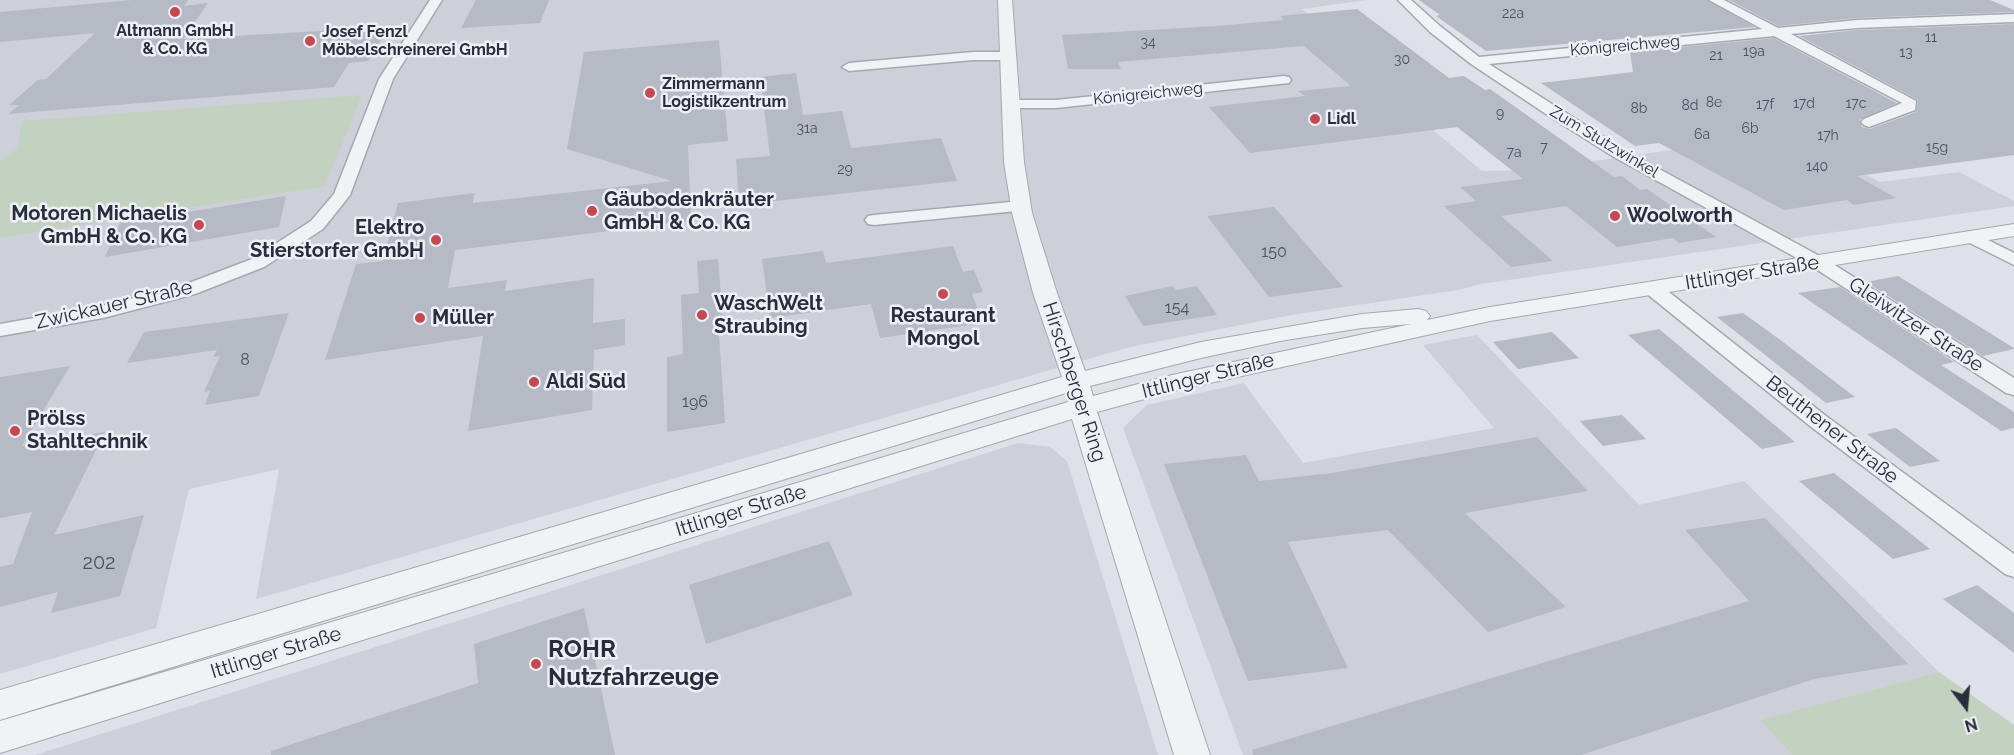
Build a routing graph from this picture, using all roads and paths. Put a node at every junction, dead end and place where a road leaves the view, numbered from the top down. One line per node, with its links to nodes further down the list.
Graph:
1 (436, 0): 20 (street, Zwickauer Straße)
2 (1005, 0): 7 (street, Hirschberger Ring)
3 (1404, 0): 8 (street, Zum Stutzwinkel)
4 (1715, 0): 6 (street)
5 (2014, 18): 6 (street, Königreichweg)
6 (1775, 32): 8 (street, Königreichweg); 12 (street)
7 (1009, 56): 9 (street); 11 (street, Hirschberger Ring)
8 (1476, 61): 18 (street, Zum Stutzwinkel)
9 (849, 67)
10 (1284, 80): 11 (street, Königreichweg)
11 (1011, 104): 13 (street, Hirschberger Ring)
12 (1869, 122)
13 (1021, 206): 14 (street); 22 (street, Hirschberger Ring)
14 (874, 220)
15 (2014, 230): 16 (street, Ittlinger Straße)
16 (1972, 237): 17 (street); 18 (street, Ittlinger Straße)
17 (2014, 260)
18 (1819, 263): 19 (street, Ittlinger Straße); 21 (street, Gleiwitzer Straße)
19 (1653, 288): 22 (street, Ittlinger Straße); 23 (street, Beuthener Straße)
20 (0, 330)
21 (2014, 388)
22 (1080, 395): 24 (street, Ittlinger Straße); 25 (street, Ittlinger Straße); 26 (street, Hirschberger Ring)
23 (2014, 567)
24 (0, 705)
25 (0, 737)
26 (1192, 755)

